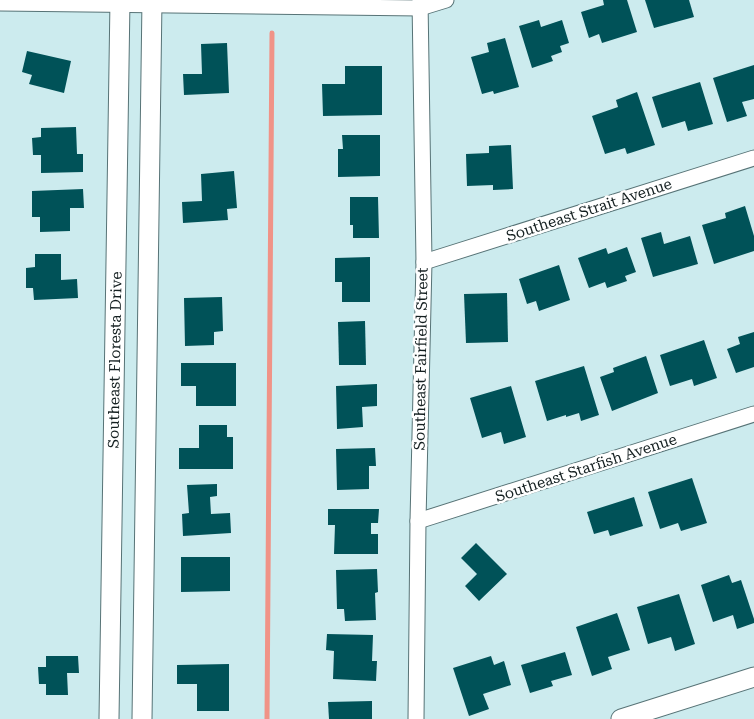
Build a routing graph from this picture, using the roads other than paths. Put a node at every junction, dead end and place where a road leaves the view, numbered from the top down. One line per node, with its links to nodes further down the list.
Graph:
1 (446, 0): 5 (street)
2 (120, 2): 3 (street); 4 (street); 11 (street, Southeast Floresta Drive)
3 (152, 2): 5 (street); 12 (street)
4 (0, 3)
5 (420, 4): 7 (street, Southeast Fairfield Street)
6 (754, 158): 7 (street, Southeast Strait Avenue)
7 (424, 262): 9 (street, Southeast Fairfield Street)
8 (754, 414): 9 (street, Southeast Starfish Avenue)
9 (418, 521): 13 (street, Southeast Fairfield Street)
10 (754, 677): 14 (street)
11 (109, 719)
12 (142, 719)
13 (416, 719)
14 (621, 719)

